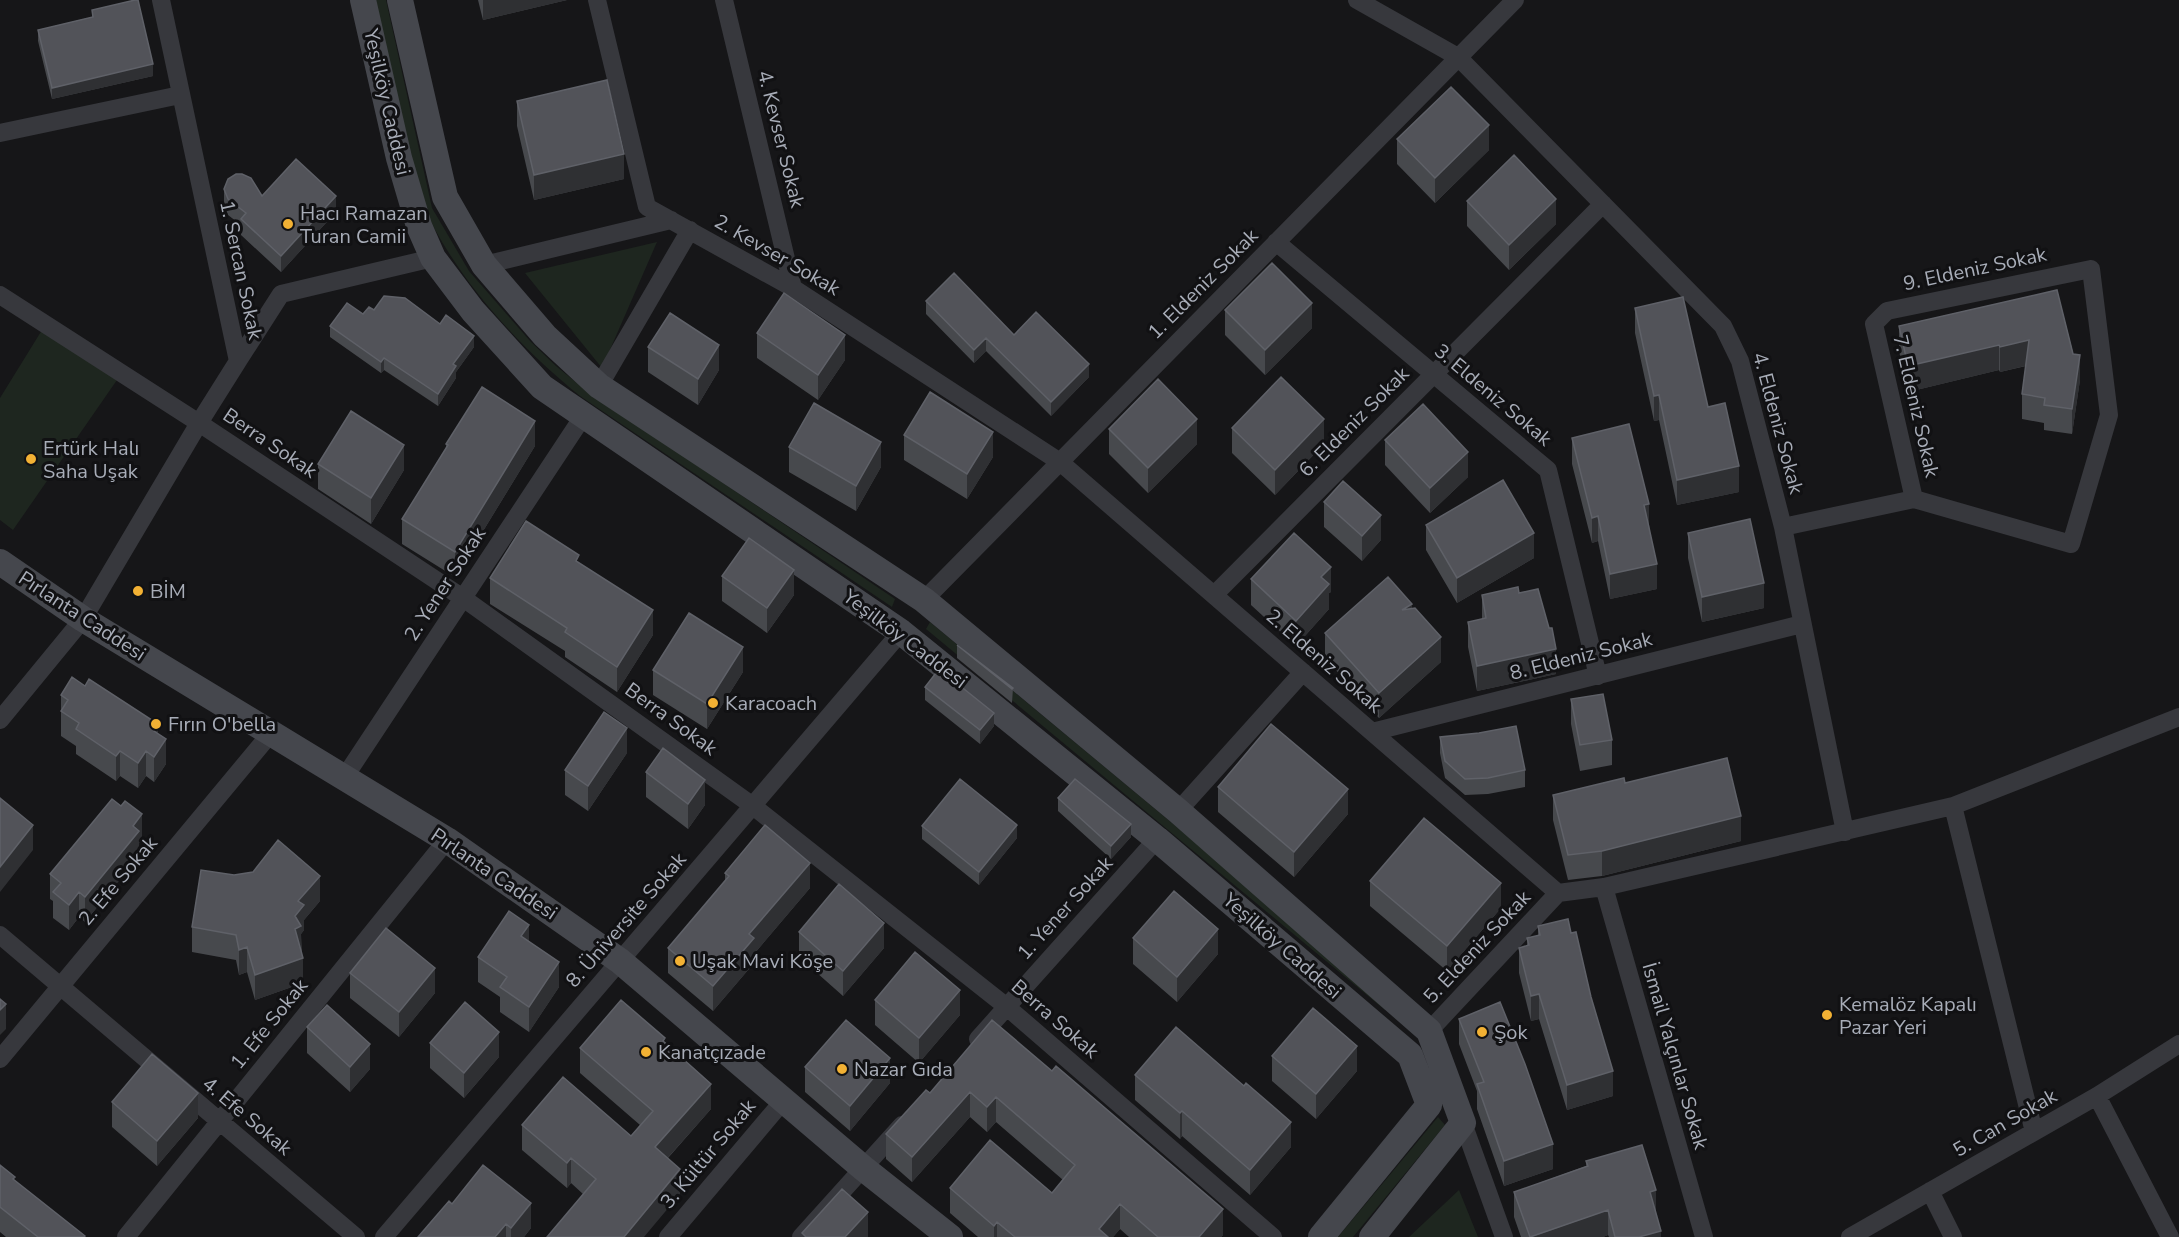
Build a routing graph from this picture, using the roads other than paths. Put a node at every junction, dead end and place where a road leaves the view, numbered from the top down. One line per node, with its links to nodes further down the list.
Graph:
1 (161, 0): 9 (street, 1. Sercan Sokak)
2 (363, 0): 15 (street, Yeşilköy Caddesi)
3 (400, 0): 16 (street, Yeşilköy Caddesi)
4 (597, 0): 12 (street, 2. Kevser Sokak)
5 (724, 0): 17 (street, 4. Kevser Sokak)
6 (1357, 0): 8 (street, 4. Eldeniz Sokak)
7 (1515, 0): 8 (street, 1. Eldeniz Sokak)
8 (1458, 57): 11 (street, 4. Eldeniz Sokak); 14 (street, 1. Eldeniz Sokak)
9 (180, 95): 10 (street); 20 (street, 1. Sercan Sokak)
10 (0, 133)
11 (1603, 204): 21 (street, 6. Eldeniz Sokak); 27 (street, 4. Eldeniz Sokak)
12 (671, 220): 13 (street, 2. Kevser Sokak); 16 (street)
13 (690, 230): 17 (street, 2. Kevser Sokak); 22 (street)
14 (1276, 242): 21 (street, 3. Eldeniz Sokak); 25 (street, 1. Eldeniz Sokak)
15 (433, 258): 20 (street); 23 (street, Yeşilköy Caddesi)
16 (484, 265): 22 (street, Yeşilköy Caddesi)
17 (794, 288): 25 (street, 2. Kevser Sokak)
18 (0, 295): 24 (street, Berra Sokak)
19 (1874, 324): 26 (street, 7. Eldeniz Sokak); 26 (street, 9. Eldeniz Sokak)
20 (238, 362): 24 (street, 1. Sercan Sokak)
21 (1433, 375): 29 (street, 6. Eldeniz Sokak); 36 (street, 3. Eldeniz Sokak)
22 (599, 386): 31 (street, Yeşilköy Caddesi)
23 (584, 415): 30 (street, 2. Yener Sokak); 34 (street, Yeşilköy Caddesi)
24 (199, 423): 30 (street, Berra Sokak); 32 (street, 1. Sercan Sokak)
25 (1060, 462): 29 (street, 2. Eldeniz Sokak); 31 (street, 1. Eldeniz Sokak)
26 (1914, 499): 27 (street)
27 (1783, 527): 33 (street, 4. Eldeniz Sokak)
28 (0, 562): 32 (street, Pırlanta Caddesi)
29 (1214, 595): 35 (street, 2. Eldeniz Sokak)
30 (463, 598): 41 (street, 2. Yener Sokak); 42 (street, Berra Sokak)
31 (924, 600): 34 (street); 44 (street, Yeşilköy Caddesi)
32 (83, 619): 38 (street, 1. Sercan Sokak); 40 (street, Pırlanta Caddesi)
33 (1802, 624): 36 (street, 8. Eldeniz Sokak); 45 (street, 4. Eldeniz Sokak)
34 (901, 632): 42 (street, 8. Üniversite Sokak); 46 (street, Yeşilköy Caddesi)
35 (1303, 672): 39 (street, 2. Eldeniz Sokak); 44 (street)
36 (1598, 676): 39 (street, 8. Eldeniz Sokak)
37 (2179, 717): 43 (street)
38 (0, 720)
39 (1372, 732): 49 (street, 2. Eldeniz Sokak)
40 (271, 733): 41 (street, Pırlanta Caddesi); 52 (street, 2. Efe Sokak)
41 (344, 778): 47 (street, Pırlanta Caddesi)
42 (753, 806): 51 (street, 8. Üniversite Sokak); 53 (street, Berra Sokak)
43 (1953, 806): 45 (street); 65 (street)
44 (1178, 811): 54 (street, Yeşilköy Caddesi)
45 (1845, 832): 48 (street)
46 (1157, 839): 53 (street, 1. Yener Sokak); 57 (street, Yeşilköy Caddesi)
47 (447, 840): 51 (street, Pırlanta Caddesi); 63 (street, 1. Efe Sokak)
48 (1604, 887): 49 (street); 78 (street, İsmail Yalçınlar Sokak)
49 (1558, 893): 54 (street, 5. Eldeniz Sokak)
50 (0, 935): 52 (street, 4. Efe Sokak)
51 (620, 961): 60 (street, Pırlanta Caddesi); 70 (street, 8. Üniversite Sokak)
52 (60, 986): 58 (street, 2. Efe Sokak); 63 (street, 4. Efe Sokak)
53 (1007, 1007): 56 (street, 1. Yener Sokak); 74 (street, Berra Sokak)
54 (1429, 1031): 57 (street); 64 (street, Yeşilköy Caddesi)
55 (2179, 1044): 59 (street, 5. Can Sokak)
56 (969, 1049)
57 (1410, 1055): 61 (street, Yeşilköy Caddesi)
58 (0, 1059)
59 (2097, 1096): 65 (street, 5. Can Sokak); 81 (street)
60 (783, 1101): 66 (street, Pırlanta Caddesi); 71 (street, 3. Kültür Sokak)
61 (1429, 1106): 64 (street); 75 (street)
62 (916, 1108): 66 (street)
63 (219, 1121): 68 (street, 1. Efe Sokak); 69 (street, 4. Efe Sokak)
64 (1463, 1123): 76 (street); 77 (street)
65 (2034, 1132): 67 (street, 5. Can Sokak)
66 (863, 1168): 72 (street); 73 (street, Pırlanta Caddesi)
67 (1930, 1191): 79 (street, 5. Can Sokak); 80 (street)
68 (126, 1237)
69 (356, 1237)
70 (384, 1237)
71 (668, 1237)
72 (801, 1237)
73 (950, 1237)
74 (1273, 1237)
75 (1321, 1237)
76 (1372, 1237)
77 (1504, 1237)
78 (1704, 1237)
79 (1850, 1237)
80 (1953, 1237)
81 (2170, 1237)

